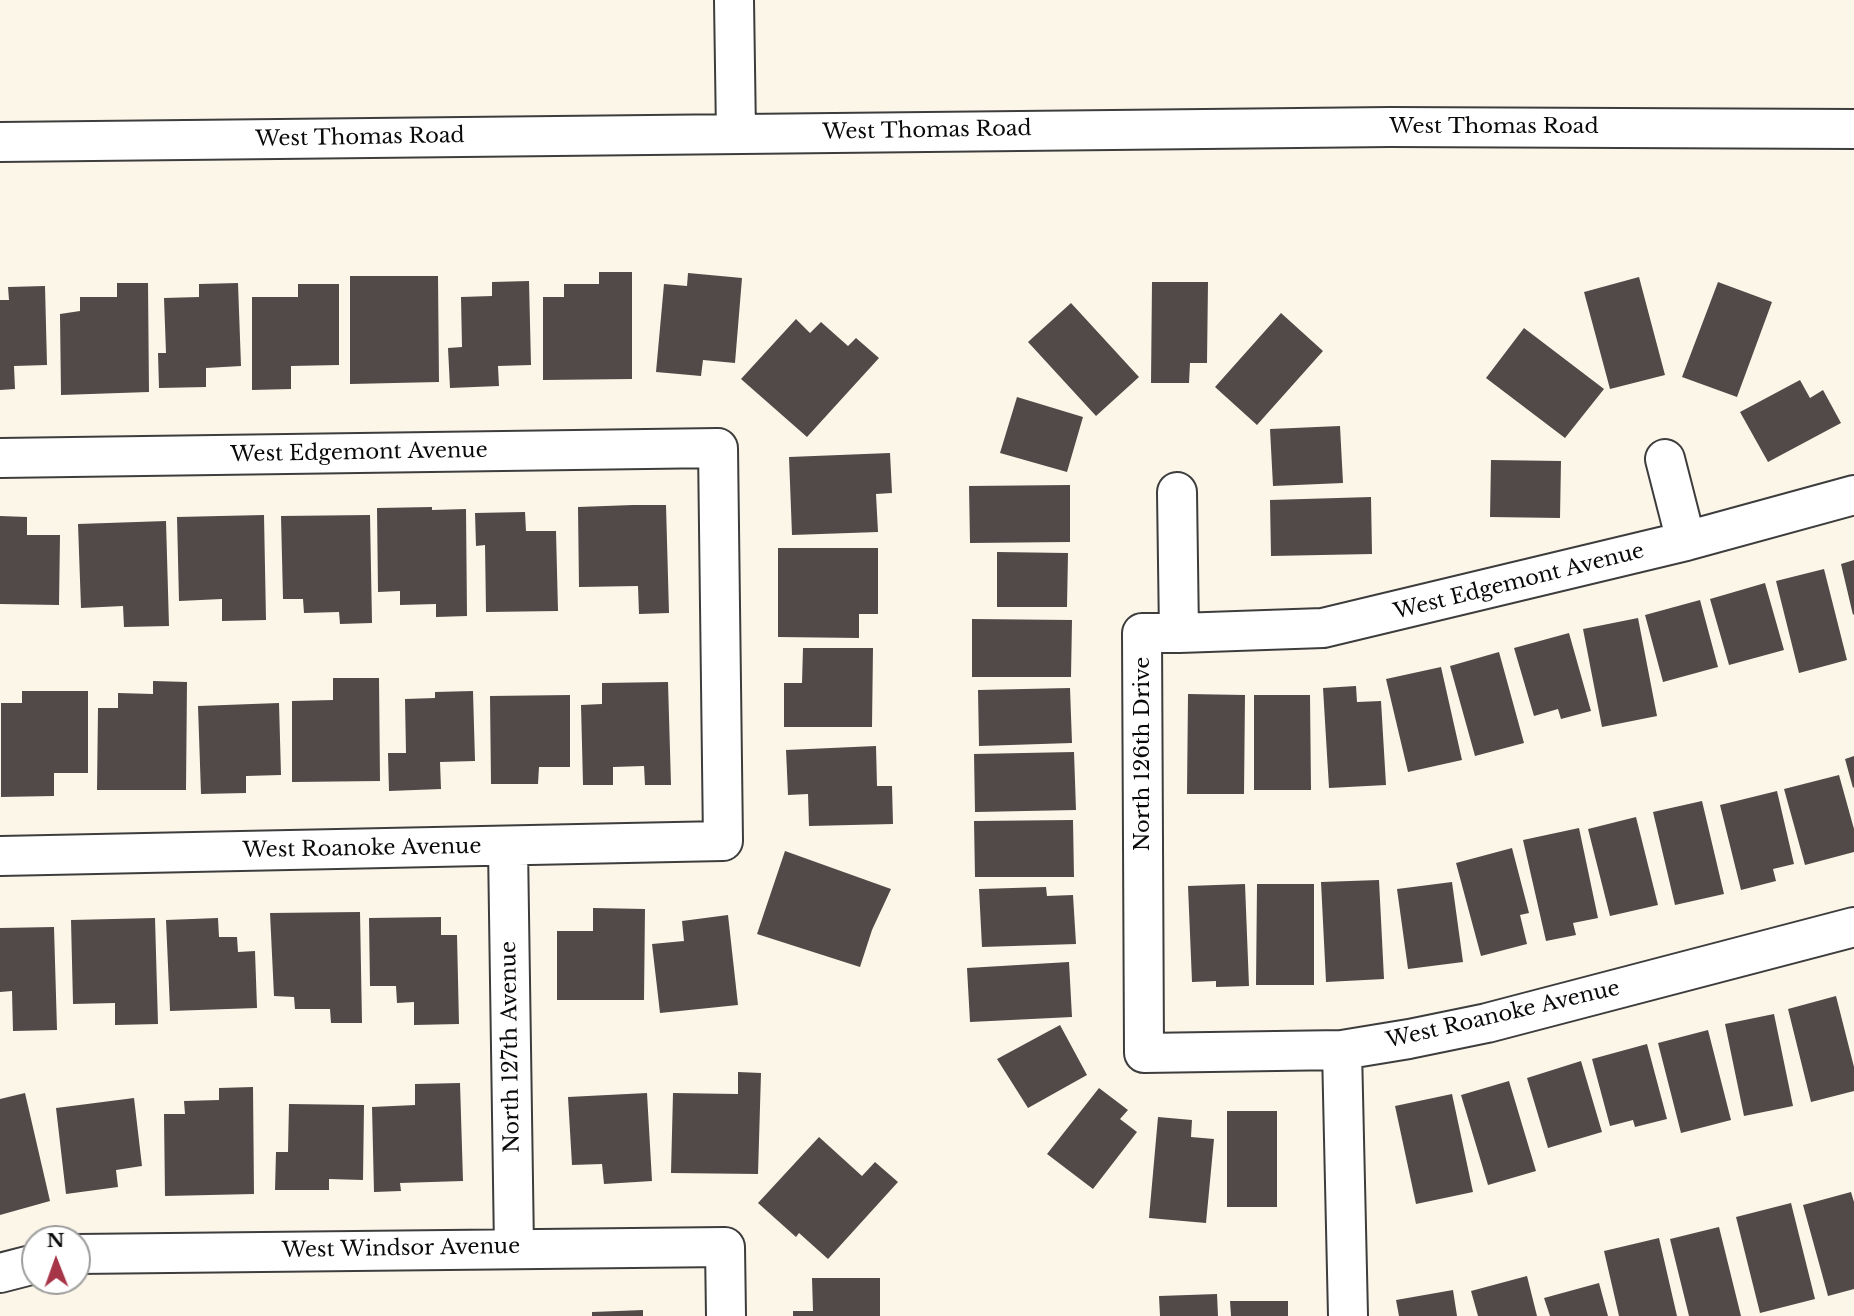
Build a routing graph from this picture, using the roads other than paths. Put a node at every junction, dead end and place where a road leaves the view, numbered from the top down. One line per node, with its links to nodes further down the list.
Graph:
1 (734, 0): 3 (street)
2 (1854, 129): 3 (street, West Thomas Road)
3 (736, 133): 4 (street, West Thomas Road)
4 (0, 142)
5 (0, 458): 11 (street, West Edgemont Avenue)
6 (1665, 459): 9 (street)
7 (1177, 492): 10 (street)
8 (1854, 495): 9 (street, West Edgemont Avenue)
9 (1686, 541): 10 (street, West Edgemont Avenue)
10 (1179, 633): 16 (street, North 126th Drive)
11 (723, 841): 12 (street, West Roanoke Avenue)
12 (508, 847): 13 (street, West Roanoke Avenue); 17 (street, North 127th Avenue)
13 (0, 856)
14 (1854, 927): 15 (street, West Roanoke Avenue)
15 (1342, 1050): 16 (street, West Roanoke Avenue); 22 (street)
16 (1144, 1053)
17 (514, 1248): 18 (street, West Windsor Avenue); 21 (street, West Windsor Avenue)
18 (91, 1254)
19 (21, 1268): 20 (street)
20 (0, 1273)
21 (726, 1316)
22 (1348, 1316)

